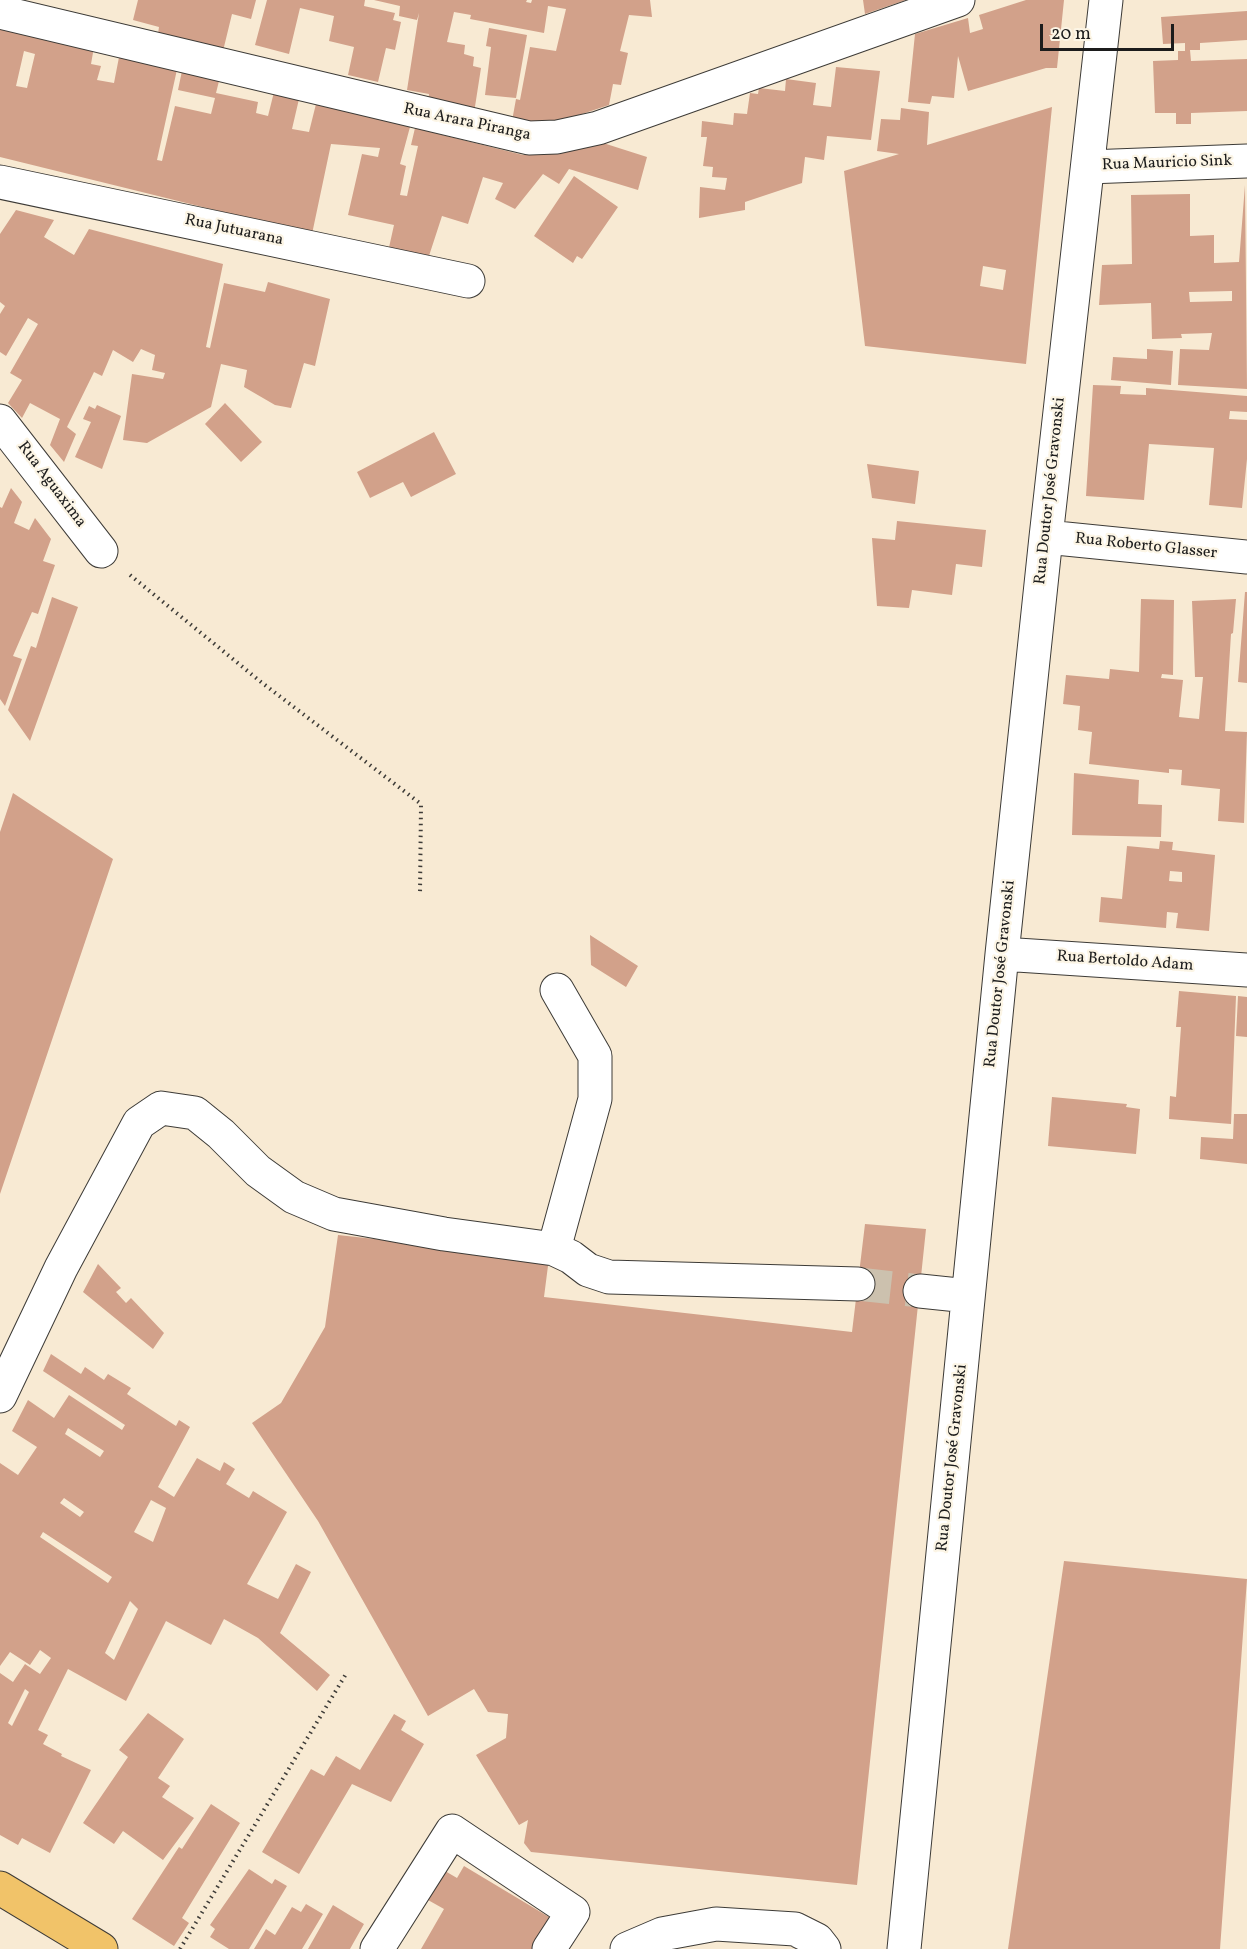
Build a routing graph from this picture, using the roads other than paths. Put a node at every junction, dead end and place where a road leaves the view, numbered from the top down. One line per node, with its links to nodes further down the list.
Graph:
1 (958, 0): 3 (street, Rua Arara Piranga)
2 (1106, 0): 5 (street, Rua Doutor José Gravonski)
3 (0, 12)
4 (1247, 161): 5 (street, Rua Mauricio Sink)
5 (1088, 167): 9 (street, Rua Doutor José Gravonski)
6 (0, 182): 7 (street, Rua Jutuarana)
7 (468, 281)
8 (0, 421): 10 (street, Rua Aguaxima)
9 (1046, 537): 11 (street, Rua Roberto Glasser); 12 (street, Rua Doutor José Gravonski)
10 (101, 551)
11 (1247, 557)
12 (1002, 954): 13 (street, Rua Bertoldo Adam); 18 (street, Rua Doutor José Gravonski)
13 (1247, 970)
14 (557, 990): 15 (street)
15 (554, 1249): 16 (street); 19 (street)
16 (858, 1284)
17 (920, 1291): 18 (street)
18 (968, 1296): 26 (street, Rua Doutor José Gravonski)
19 (0, 1396)
20 (0, 1888): 21 (main road)
21 (101, 1949)
22 (377, 1949): 23 (street)
23 (549, 1949)
24 (627, 1949): 25 (street)
25 (824, 1949)
26 (904, 1949)

